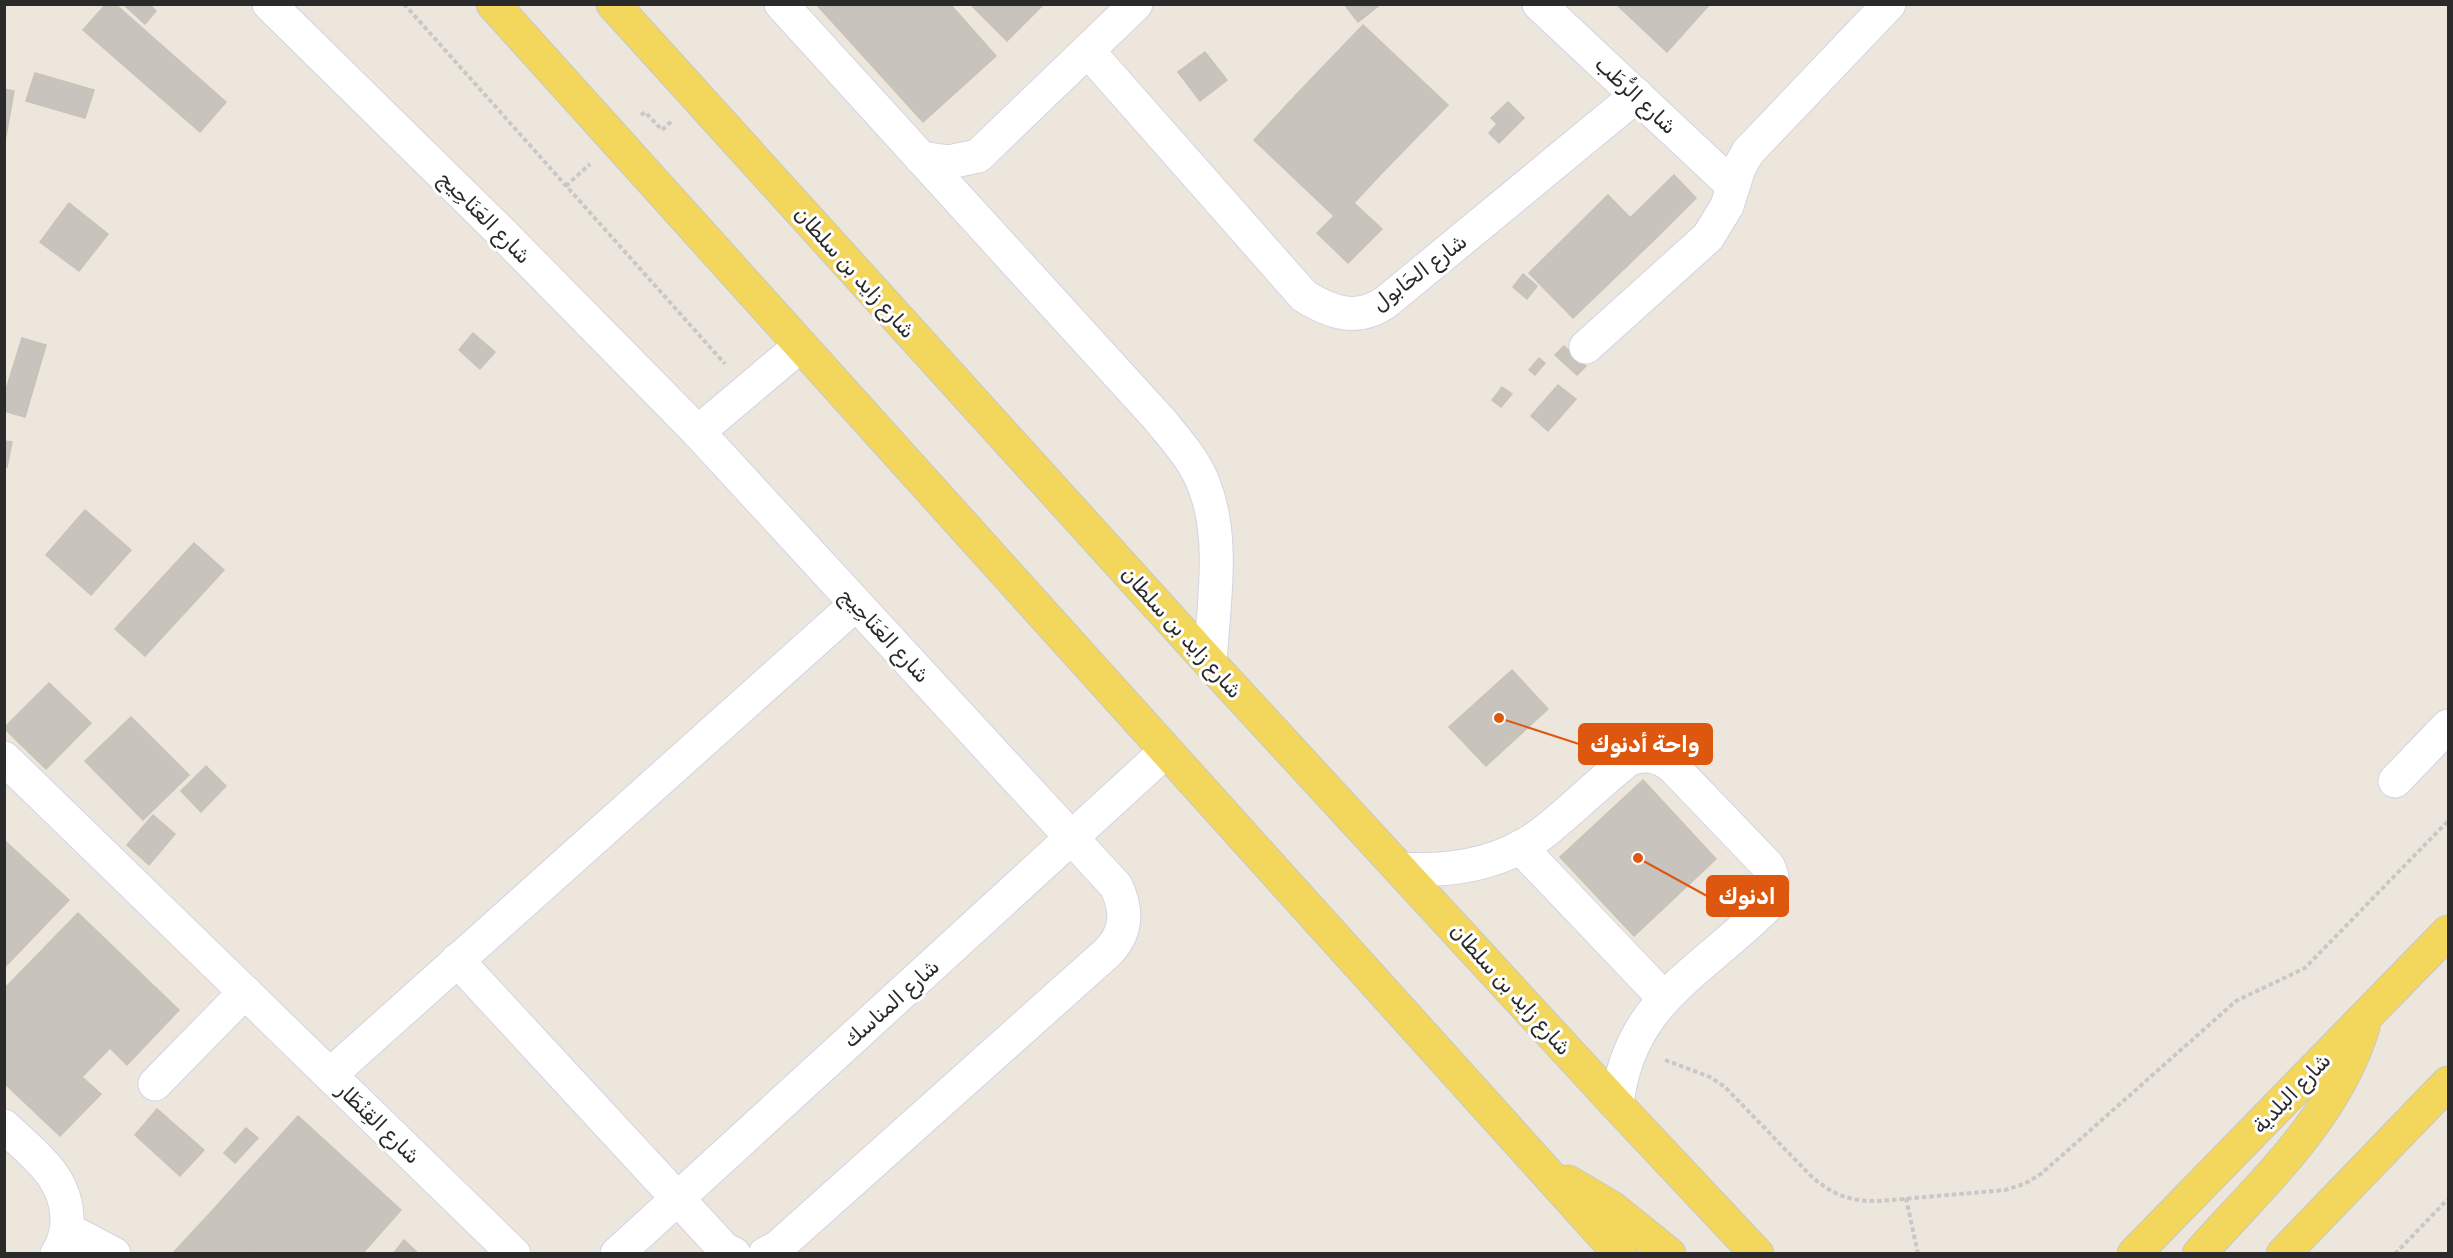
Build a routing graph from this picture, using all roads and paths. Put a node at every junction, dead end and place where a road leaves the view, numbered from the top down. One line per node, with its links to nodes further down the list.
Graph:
1 (269, 4): 18 (street, شارع العَنَاجِيج)
2 (404, 4): 17 (path)
3 (493, 4): 15 (main road)
4 (613, 4): 20 (main road, شارع زايد بن سلطان)
5 (781, 4): 12 (street)
6 (1136, 4): 9 (street)
7 (1539, 4): 10 (street, شارع الرُّطَب)
8 (1889, 4): 13 (street)
9 (1088, 51): 10 (street, شارع الحَابول); 11 (street)
10 (1637, 95): 13 (street, شارع الرُّطَب)
11 (978, 156): 12 (street); 14 (street)
12 (921, 158): 14 (street)
13 (1733, 186): 16 (street)
14 (972, 214): 20 (street)
15 (800, 346): 17 (street); 22 (main road)
16 (1587, 347)
17 (748, 390): 18 (street)
18 (698, 432): 19 (street, شارع العَنَاجِيج)
19 (856, 604): 26 (street, شارع العَنَاجِيج); 30 (street)
20 (1210, 663): 28 (main road, شارع زايد بن سلطان)
21 (2448, 726): 24 (street)
22 (1166, 751): 26 (street, شارع المناسك); 40 (main road)
23 (4, 758): 31 (street, شارع القِنْطَار)
24 (2395, 781)
25 (2448, 821): 42 (path)
26 (1072, 837): 41 (street, شارع المناسك); 49 (street, شارع العَنَاجِيج)
27 (1520, 847): 28 (street); 32 (street); 32 (street)
28 (1401, 869): 38 (main road, شارع زايد بن سلطان)
29 (2448, 932): 33 (main road, شارع البلدية)
30 (457, 960): 35 (street); 41 (street)
31 (245, 992): 35 (street, شارع القِنْطَار); 37 (street)
32 (1665, 998): 34 (street)
33 (2366, 1016): 54 (main road, شارع البلدية); 55 (main road)
34 (1630, 1047): 38 (street); 42 (path)
35 (330, 1075): 46 (street, شارع القِنْطَار)
36 (2448, 1083): 56 (main road)
37 (155, 1084)
38 (1617, 1105): 52 (main road, شارع زايد بن سلطان)
39 (4, 1126): 44 (street)
40 (1543, 1169): 50 (main road); 51 (main road)
41 (677, 1198): 47 (street, شارع المناسك); 48 (street)
42 (1906, 1198): 53 (path)
43 (2448, 1199): 57 (path)
44 (62, 1241): 45 (street)
45 (114, 1254)
46 (514, 1254)
47 (617, 1254)
48 (734, 1254)
49 (765, 1254)
50 (1620, 1254)
51 (1669, 1254)
52 (1757, 1254)
53 (1917, 1254)
54 (2134, 1254)
55 (2199, 1254)
56 (2283, 1254)
57 (2395, 1254)

